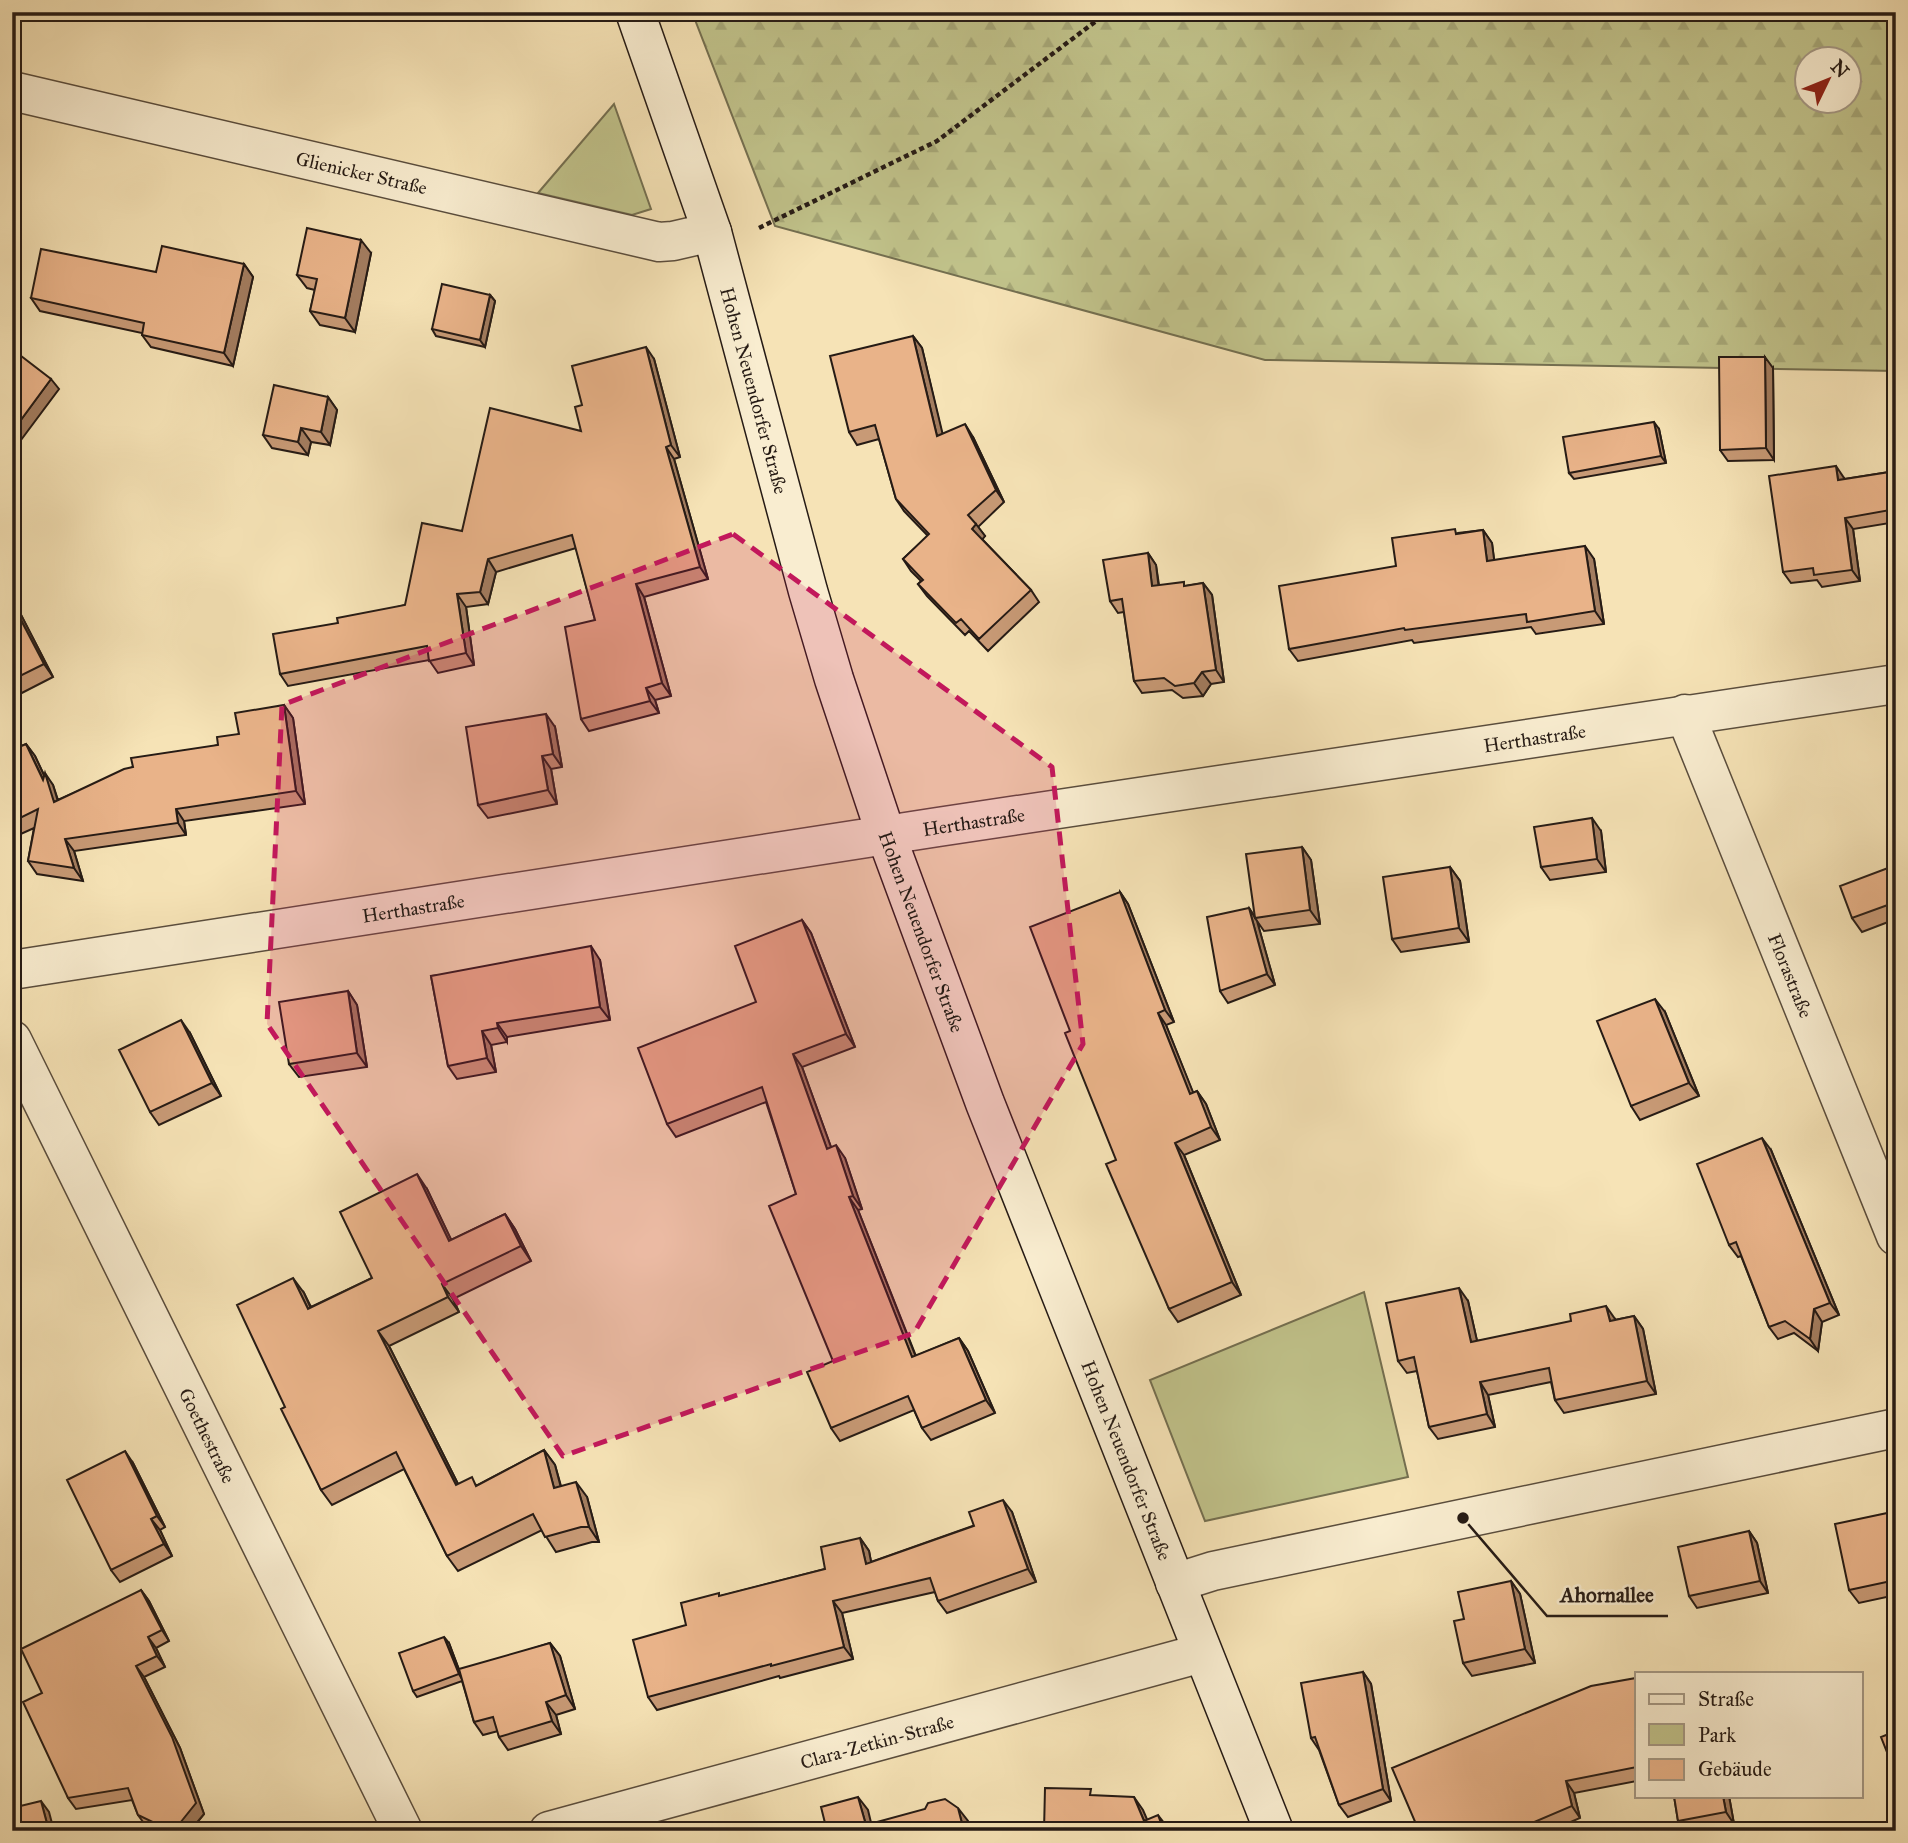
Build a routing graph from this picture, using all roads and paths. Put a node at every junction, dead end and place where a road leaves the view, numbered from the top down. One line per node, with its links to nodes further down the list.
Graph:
1 (635, 12): 5 (street, Hohen Neuendorfer Straße)
2 (1108, 12): 4 (path)
3 (12, 91): 5 (street, Glienicker Straße)
4 (758, 228)
5 (712, 232): 8 (street, Hohen Neuendorfer Straße)
6 (1896, 684): 7 (street, Herthastraße)
7 (1685, 714): 8 (street, Herthastraße); 11 (street, Florastraße)
8 (886, 835): 9 (street, Herthastraße); 13 (street, Hohen Neuendorfer Straße)
9 (12, 970)
10 (12, 1040): 15 (street, Goethestraße)
11 (1896, 1236)
12 (1896, 1428): 13 (street)
13 (1175, 1583): 14 (street, Hohen Neuendorfer Straße)
14 (1202, 1653): 16 (street, Clara-Zetkin-Straße); 17 (street, Hohen Neuendorfer Straße)
15 (402, 1831)
16 (549, 1831)
17 (1273, 1831)

